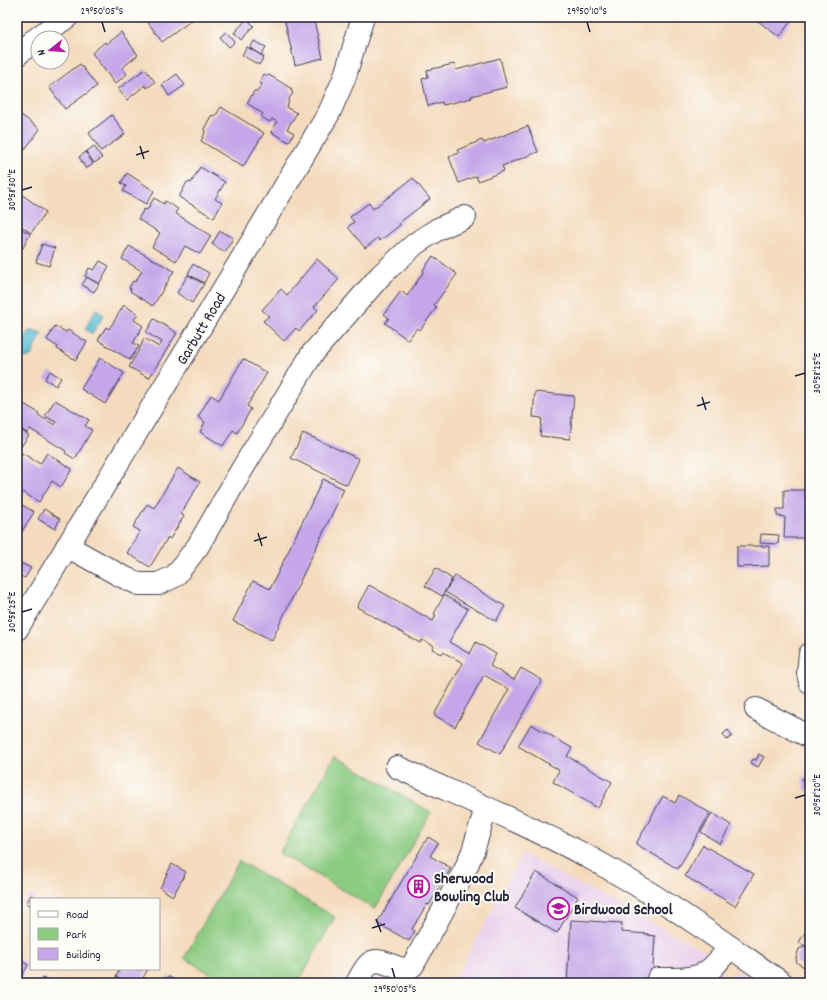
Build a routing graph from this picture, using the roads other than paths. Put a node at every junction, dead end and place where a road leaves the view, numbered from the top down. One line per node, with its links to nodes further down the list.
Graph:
1 (67, 17): 3 (street)
2 (363, 17): 5 (street, Garbutt Road)
3 (17, 54)
4 (465, 217): 5 (street)
5 (68, 546): 6 (street, Garbutt Road)
6 (17, 629)
7 (810, 654): 8 (street)
8 (810, 682)
9 (756, 710): 10 (street)
10 (810, 737)
11 (397, 767): 12 (street)
12 (486, 808): 13 (street); 15 (street)
13 (730, 947): 14 (street); 16 (street)
14 (658, 979)
15 (357, 983)
16 (782, 983)

